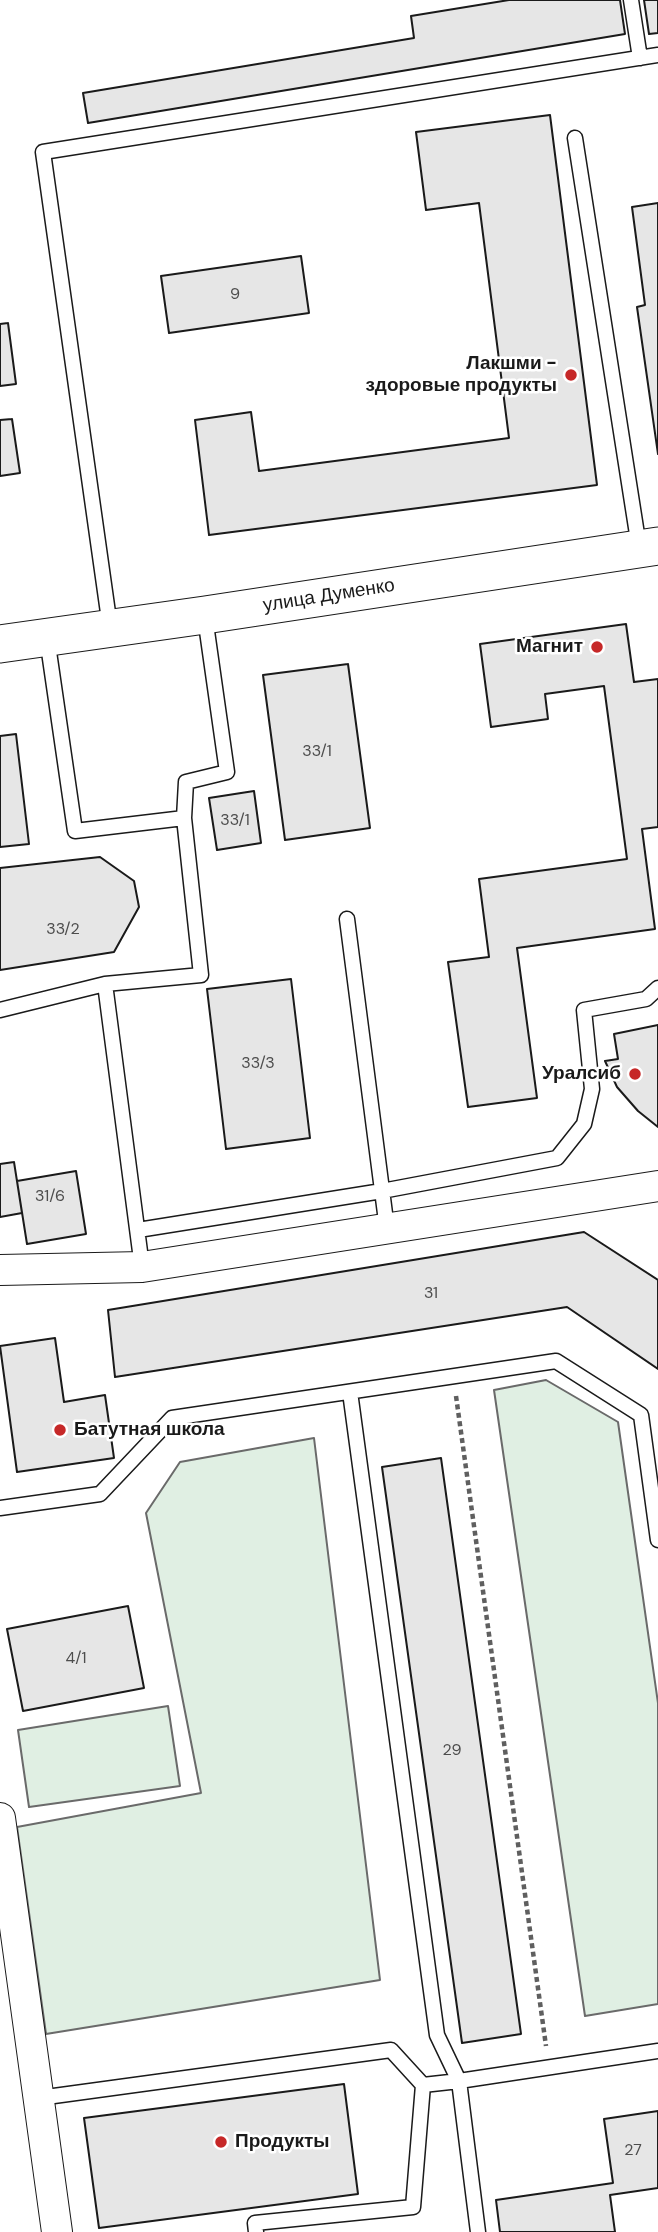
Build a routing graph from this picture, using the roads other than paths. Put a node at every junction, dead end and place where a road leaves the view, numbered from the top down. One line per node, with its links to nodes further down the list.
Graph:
1 (631, 0): 3 (lane)
2 (658, 55): 3 (lane)
3 (640, 58): 7 (lane)
4 (575, 138): 5 (lane)
5 (649, 547): 6 (street, улица Думенко)
6 (205, 615): 7 (street, улица Думенко); 10 (lane)
7 (110, 628): 8 (street, улица Думенко)
8 (47, 638): 9 (street, улица Думенко); 10 (lane)
9 (0, 644)
10 (184, 818): 12 (lane)
11 (347, 919): 16 (lane)
12 (105, 984): 14 (lane); 18 (lane)
13 (658, 988): 16 (lane)
14 (0, 1010)
15 (658, 1186): 17 (street)
16 (382, 1191): 17 (lane); 18 (lane)
17 (387, 1228): 19 (street)
18 (138, 1230): 19 (lane)
19 (142, 1267): 20 (street)
20 (0, 1269)
21 (350, 1392): 22 (lane); 23 (lane); 27 (lane)
22 (0, 1508)
23 (658, 1540)
24 (0, 1818): 25 (street)
25 (9, 1948): 29 (street)
26 (658, 2051): 27 (lane)
27 (460, 2081): 28 (lane); 32 (lane)
28 (423, 2085): 29 (lane); 31 (lane)
29 (39, 2098): 30 (street)
30 (57, 2232)
31 (256, 2232)
32 (478, 2232)

